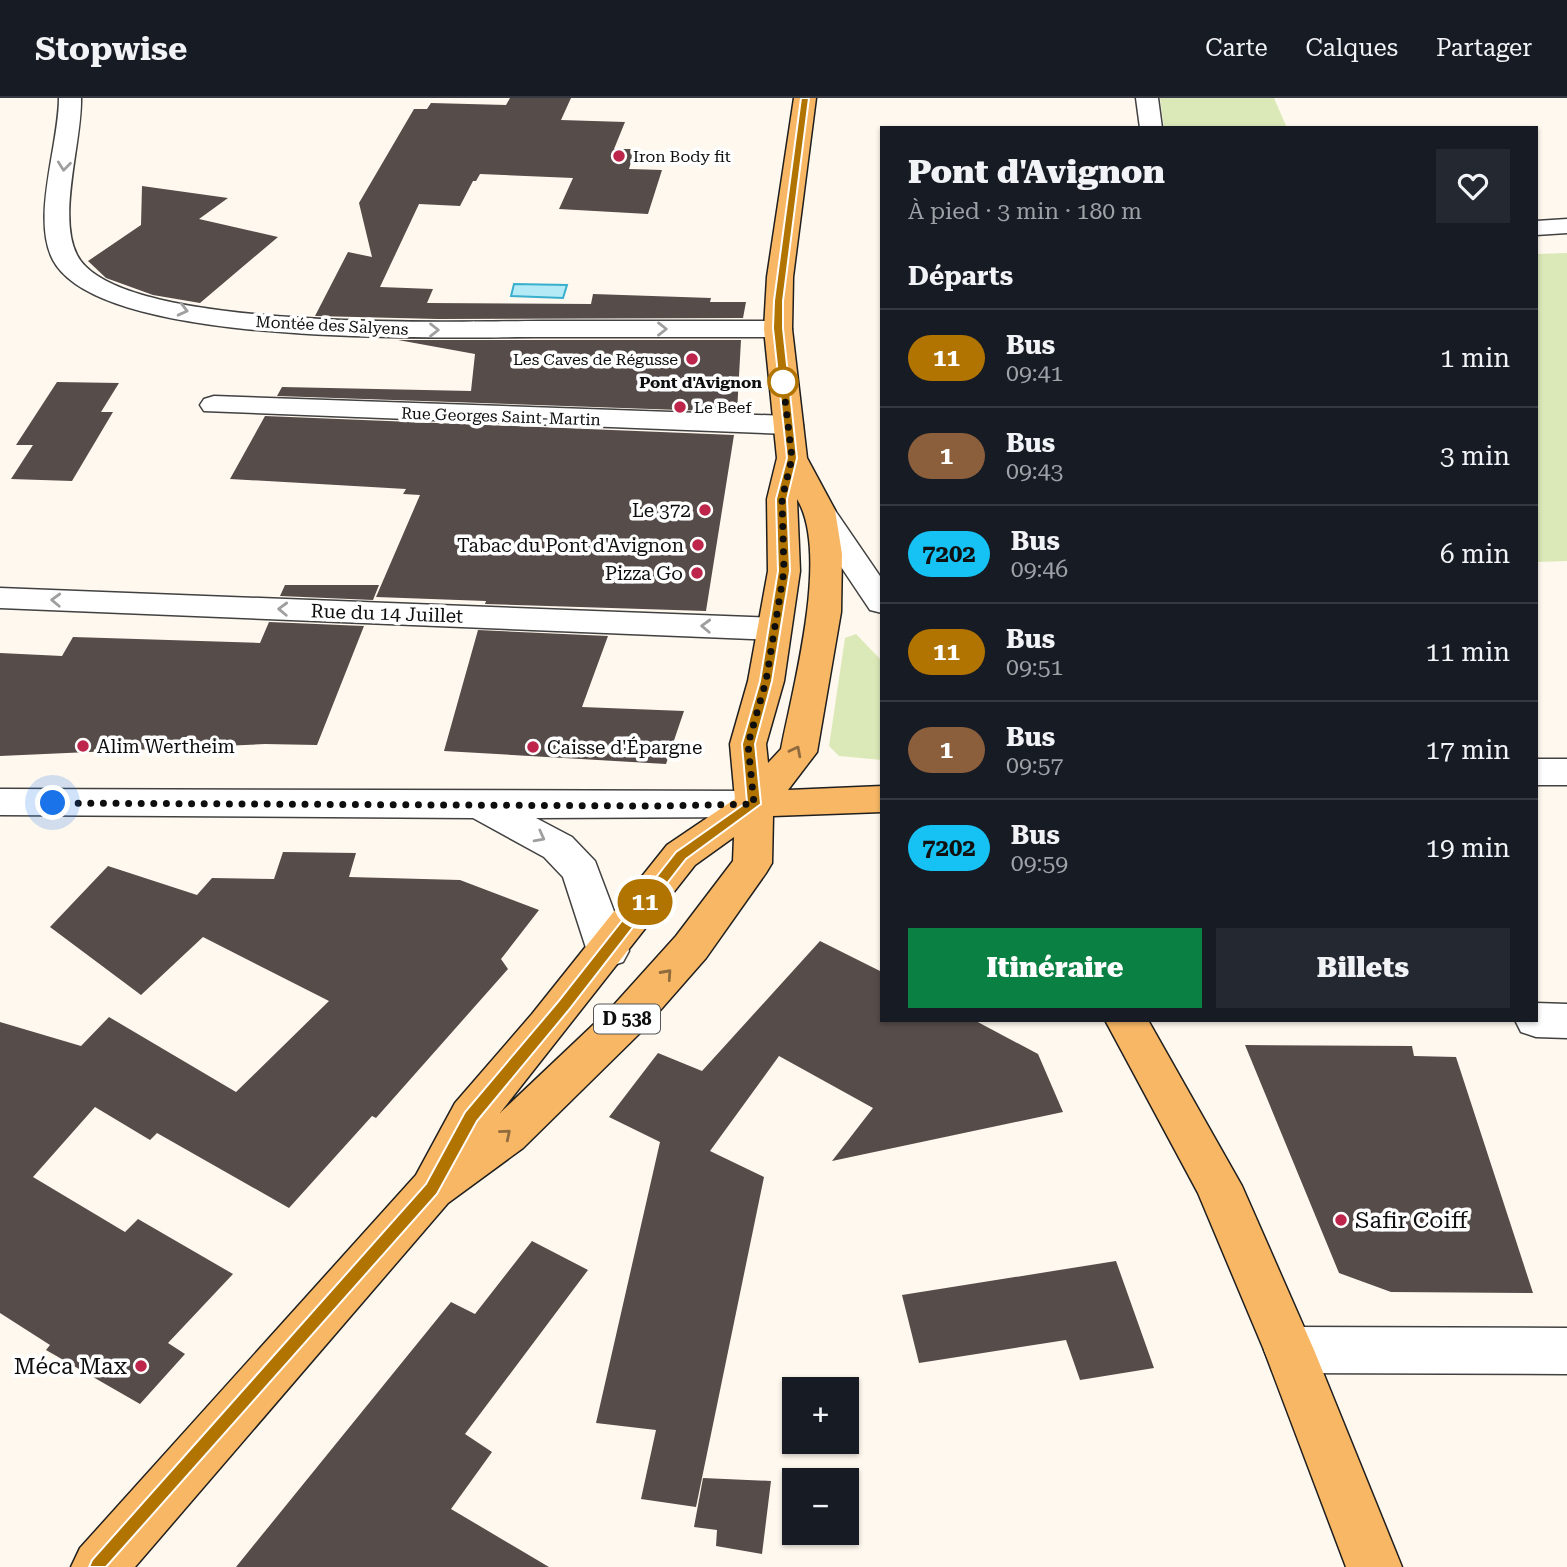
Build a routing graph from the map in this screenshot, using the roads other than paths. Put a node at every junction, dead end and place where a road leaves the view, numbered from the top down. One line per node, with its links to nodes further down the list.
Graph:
1 (70, 98): 7 (street, Montée des Salyens, one-way to 7)
2 (805, 98): 7 (main road)
3 (1147, 98): 4 (street)
4 (1151, 126)
5 (1567, 226): 6 (street)
6 (1538, 228)
7 (778, 328): 9 (main road)
8 (214, 405): 9 (street, Rue Georges Saint-Martin)
9 (788, 425): 10 (main road)
10 (792, 458): 11 (main road); 14 (main road)
11 (819, 510): 12 (street); 19 (main road, one-way to 11)
12 (877, 588)
13 (0, 598): 14 (street, Rue du 14 Juillet, one-way to 13)
14 (774, 629): 19 (main road)
15 (1538, 772): 16 (street)
16 (1567, 772)
17 (880, 799): 19 (main road)
18 (0, 802): 20 (street)
19 (754, 804): 20 (street); 21 (main road, D 538); 25 (main road, D 538, one-way to 19)
20 (480, 805): 21 (street, one-way to 21)
21 (608, 951): 25 (main road, D 538)
22 (1538, 1020): 23 (street)
23 (1567, 1021)
24 (1127, 1022): 26 (main road)
25 (432, 1189): 28 (main road, D 538)
26 (1289, 1350): 27 (street); 29 (main road)
27 (1567, 1351)
28 (99, 1567)
29 (1374, 1567)

